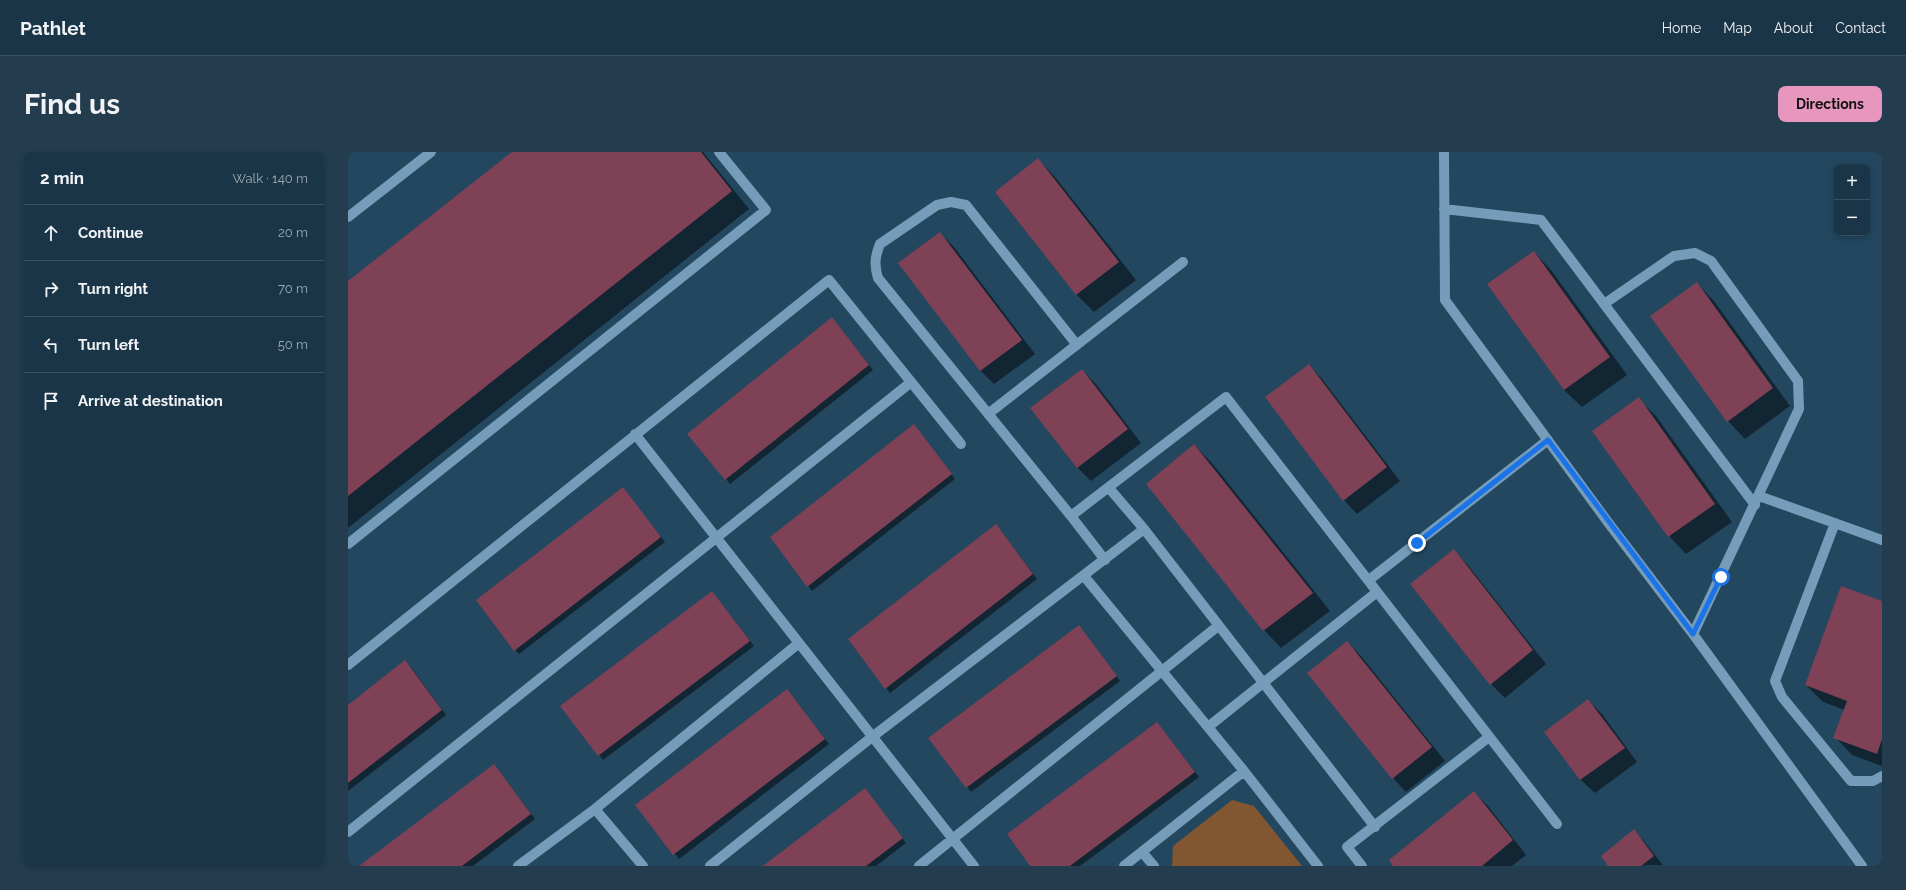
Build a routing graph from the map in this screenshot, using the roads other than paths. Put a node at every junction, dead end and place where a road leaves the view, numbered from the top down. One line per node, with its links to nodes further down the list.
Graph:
1 (431, 152): 5 (lane)
2 (719, 152): 21 (lane)
3 (1444, 152): 4 (lane)
4 (1444, 209): 7 (lane); 12 (lane)
5 (348, 217)
6 (1183, 262): 8 (lane)
7 (1604, 304): 15 (lane); 15 (lane)
8 (1077, 345): 10 (lane); 10 (lane)
9 (910, 383): 11 (lane); 13 (lane); 19 (lane)
10 (988, 414): 16 (lane)
11 (635, 434): 19 (lane); 29 (lane)
12 (1548, 440): 24 (lane); 27 (lane)
13 (961, 444)
14 (1109, 488): 16 (lane); 18 (lane); 24 (lane)
15 (1757, 501): 17 (lane); 27 (lane)
16 (1071, 516): 22 (lane)
17 (1835, 524): 20 (lane); 36 (lane)
18 (1144, 529): 22 (lane); 26 (lane)
19 (717, 538): 28 (lane); 40 (lane)
20 (1882, 540)
21 (348, 544)
22 (1105, 560): 23 (lane)
23 (1084, 576): 30 (lane); 33 (lane)
24 (1369, 580): 25 (lane)
25 (1377, 592): 31 (lane); 34 (lane)
26 (1218, 626): 30 (lane); 31 (lane)
27 (1693, 634): 52 (lane)
28 (799, 643): 33 (lane); 37 (lane)
29 (348, 665)
30 (1162, 671): 32 (lane); 41 (lane)
31 (1263, 684): 32 (lane); 39 (lane)
32 (1208, 727): 35 (lane)
33 (872, 737): 41 (lane); 45 (lane)
34 (1489, 737): 38 (lane); 39 (lane)
35 (1244, 771): 42 (lane); 50 (lane)
36 (1882, 776)
37 (595, 809): 43 (lane); 44 (lane)
38 (1557, 824)
39 (1375, 827): 51 (lane)
40 (348, 832)
41 (953, 839): 46 (lane); 47 (lane)
42 (1142, 852): 48 (lane); 49 (lane)
43 (518, 866)
44 (643, 866)
45 (710, 866)
46 (919, 866)
47 (974, 866)
48 (1124, 866)
49 (1154, 866)
50 (1318, 866)
51 (1362, 866)
52 (1862, 866)

